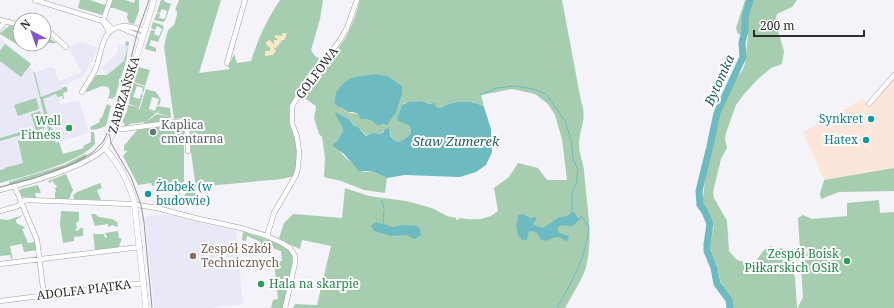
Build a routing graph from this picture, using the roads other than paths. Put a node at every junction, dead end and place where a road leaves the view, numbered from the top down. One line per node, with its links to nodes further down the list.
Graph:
1 (35, 0): 8 (street)
2 (110, 0): 8 (street)
3 (154, 0): 13 (main road, ZABRZAŃSKA)
4 (245, 0): 17 (street)
5 (357, 0): 29 (street, GOLFOWA)
6 (0, 20): 7 (street)
7 (5, 21): 9 (street); 11 (street)
8 (103, 21): 12 (street)
9 (12, 23)
10 (119, 27): 12 (street); 13 (street); 15 (street)
11 (0, 28)
12 (111, 30): 19 (street)
13 (144, 30): 15 (main road, ZABRZAŃSKA)
14 (52, 34): 16 (street)
15 (142, 37): 21 (main road, ZABRZAŃSKA)
16 (66, 47)
17 (227, 63)
18 (894, 75): 20 (street)
19 (82, 92)
20 (869, 104)
21 (114, 129): 22 (main road, ZABRZAŃSKA); 23 (street)
22 (105, 148): 24 (street, ZABRZAŃSKA); 27 (main road)
23 (188, 151)
24 (15, 186): 25 (street, ZABRZAŃSKA); 26 (street)
25 (0, 190)
26 (21, 203): 27 (street); 28 (street); 31 (street)
27 (135, 205): 29 (street); 30 (main road)
28 (0, 211)
29 (268, 236): 37 (street)
30 (140, 247): 31 (street); 33 (main road)
31 (39, 259): 32 (street); 34 (street)
32 (0, 264)
33 (144, 283): 34 (street, ADOLFA PIĄTKA); 36 (main road)
34 (44, 296): 35 (street, ADOLFA PIĄTKA)
35 (0, 301)
36 (146, 308)
37 (285, 308)

